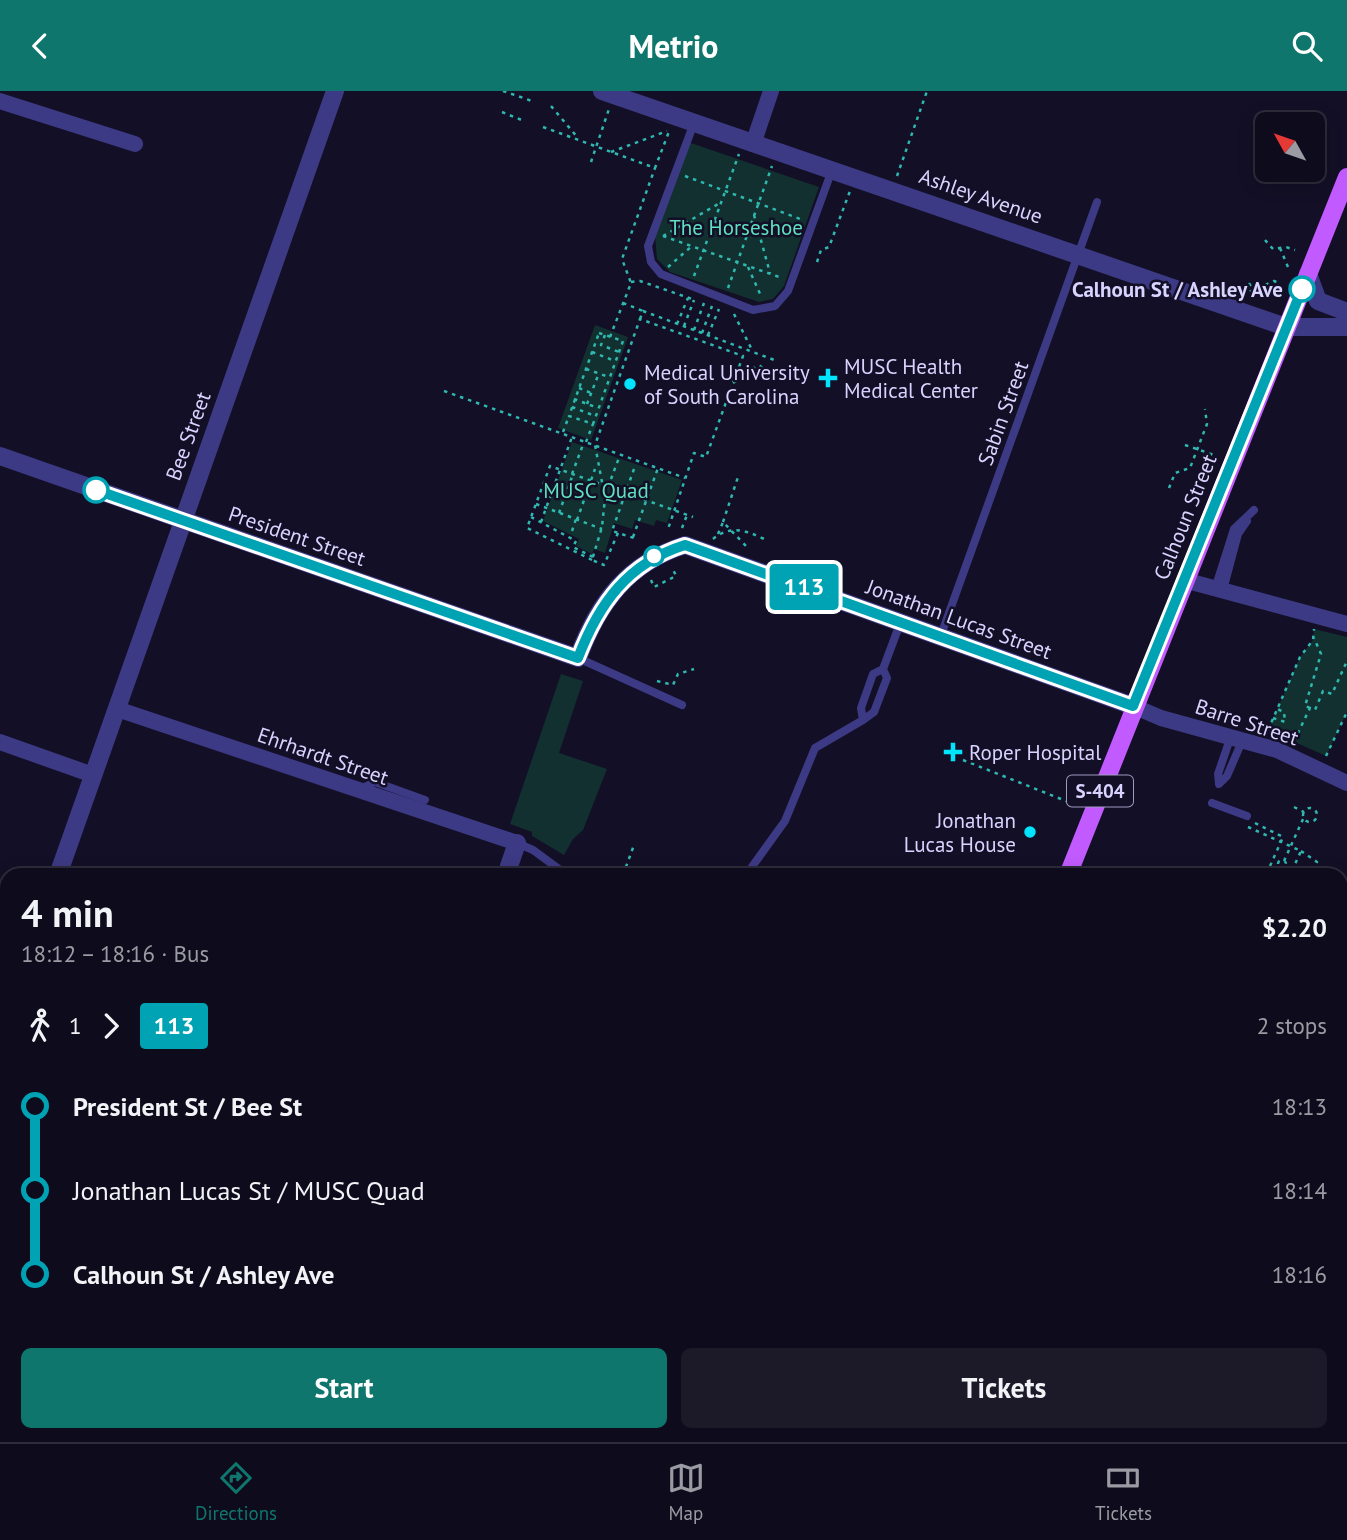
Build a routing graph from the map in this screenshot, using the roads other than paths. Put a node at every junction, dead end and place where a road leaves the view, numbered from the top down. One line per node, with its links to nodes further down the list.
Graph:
1 (335, 91): 18 (street, Bee Street)
2 (771, 91): 7 (street)
3 (606, 99): 5 (street, Ashley Avenue)
4 (0, 101): 6 (street)
5 (694, 123): 7 (street, Ashley Avenue); 8 (lane)
6 (135, 143)
7 (746, 147): 8 (street, Ashley Avenue)
8 (832, 170): 11 (street, Ashley Avenue)
9 (1347, 177): 12 (main road, Calhoun Street / S-404)
10 (1097, 202): 11 (lane, Sabin Street)
11 (1079, 253): 14 (street, Ashley Avenue); 23 (lane, Sabin Street)
12 (1308, 274): 13 (street); 14 (main road, Calhoun Street / S-404)
13 (1347, 312)
14 (1286, 327): 15 (street, Ashley Avenue); 19 (main road, Calhoun Street / S-404)
15 (1347, 327)
16 (0, 456): 18 (street, President Street)
17 (1254, 510): 20 (lane)
18 (183, 520): 24 (street, President Street); 28 (street, Bee Street)
19 (1184, 580): 20 (street); 27 (main road, Calhoun Street / S-404)
20 (1219, 590): 22 (street)
21 (901, 621): 23 (street, Jonathan Lucas Street); 24 (street, Jonathan Lucas Street); 25 (lane)
22 (1347, 624)
23 (941, 635): 27 (street, Jonathan Lucas Street)
24 (578, 658): 26 (lane)
25 (883, 669): 29 (lane); 29 (lane)
26 (682, 705)
27 (1133, 706): 30 (street, Barre Street); 43 (main road, Calhoun Street / S-404)
28 (117, 709): 32 (street, Bee Street); 34 (street, Ehrhardt Street)
29 (863, 720): 42 (lane)
30 (1237, 738): 30 (lane); 33 (street, Barre Street)
31 (0, 741): 32 (street)
32 (93, 775): 39 (street, Bee Street)
33 (1347, 783)
34 (359, 790): 35 (lane); 38 (street, Ehrhardt Street)
35 (425, 800)
36 (1212, 803): 37 (lane)
37 (1245, 820)
38 (517, 843): 40 (street); 41 (lane)
39 (60, 868)
40 (508, 868)
41 (557, 868)
42 (751, 868)
43 (1071, 868)

